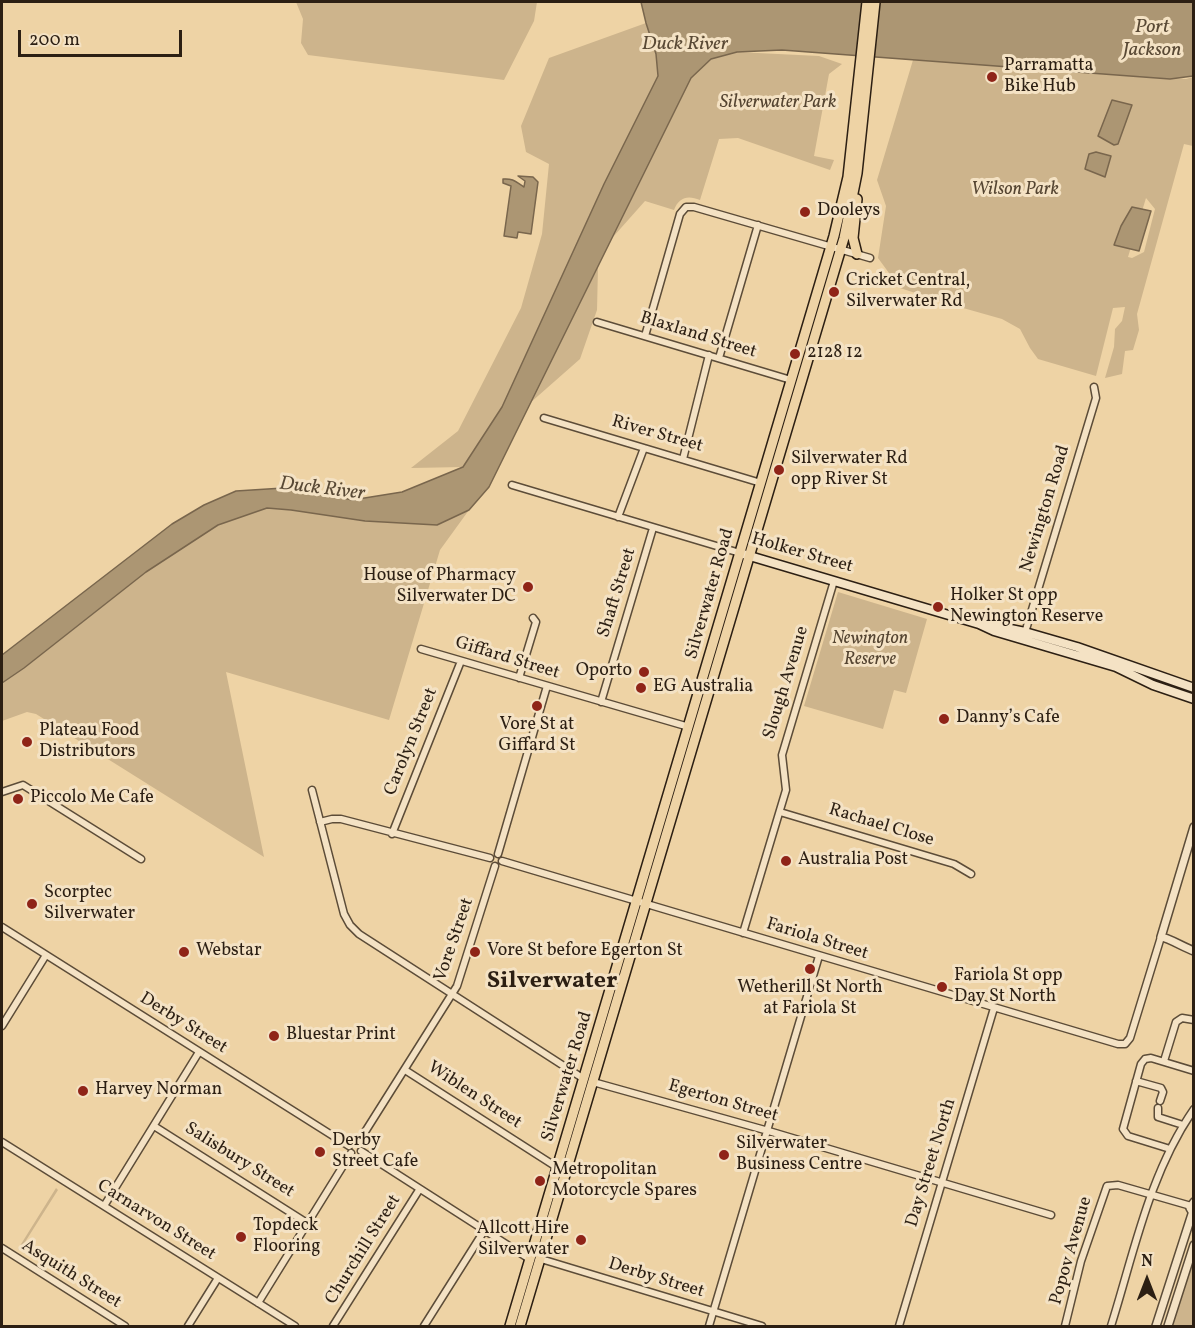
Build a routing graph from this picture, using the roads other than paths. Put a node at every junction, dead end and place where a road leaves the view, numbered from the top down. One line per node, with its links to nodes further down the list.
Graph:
1 (867, 2): 3 (highway, Silverwater Road)
2 (875, 2): 3 (highway, Silverwater Road)
3 (853, 170): 5 (highway, Silverwater Road); 6 (highway)
4 (758, 225): 5 (street); 9 (street); 11 (street)
5 (836, 248): 6 (street); 12 (highway, Silverwater Road); 21 (highway, Silverwater Road)
6 (857, 254): 7 (street)
7 (870, 258)
8 (597, 322): 9 (street, Blaxland Street)
9 (645, 336): 10 (street, Blaxland Street)
10 (709, 355): 11 (street, Blaxland Street); 16 (street)
11 (719, 358): 12 (street, Blaxland Street)
12 (791, 380): 17 (highway, Silverwater Road)
13 (1094, 387): 24 (street, Newington Road)
14 (544, 418): 15 (street, River Street)
15 (644, 448): 16 (street, River Street); 19 (street)
16 (683, 459): 17 (street, River Street)
17 (761, 483): 21 (highway, Silverwater Road)
18 (512, 485): 19 (street, Holker Street)
19 (618, 517): 20 (street, Holker Street)
20 (653, 528): 21 (street, Holker Street); 31 (street, Shaft Street)
21 (745, 554): 22 (main road, Holker Street); 32 (highway, Silverwater Road); 45 (highway, Silverwater Road)
22 (834, 581): 24 (main road, Holker Street); 35 (street, Slough Avenue)
23 (533, 618): 27 (street)
24 (1024, 635): 29 (main road, Holker Street); 30 (main road, Holker Street)
25 (421, 649): 26 (street, Giffard Street)
26 (461, 661): 27 (street, Giffard Street); 38 (street, Carolyn Street)
27 (519, 678): 28 (street, Giffard Street)
28 (547, 686): 31 (street, Giffard Street); 39 (street)
29 (1194, 688)
30 (1194, 699)
31 (602, 702): 32 (street, Giffard Street)
32 (689, 727): 45 (highway, Silverwater Road)
33 (312, 790): 36 (street, Egerton Street)
34 (2, 792): 41 (street)
35 (780, 812): 44 (street, Rachael Close); 48 (street, Slough Avenue)
36 (320, 822): 38 (street); 53 (street, Egerton Street)
37 (1194, 828): 46 (street)
38 (392, 834): 40 (street)
39 (498, 854): 40 (street); 42 (street)
40 (490, 858): 43 (street)
41 (141, 859)
42 (502, 861): 43 (street); 45 (street, Fariola Street)
43 (495, 866): 53 (street, Vore Street)
44 (971, 874)
45 (641, 904): 48 (street, Fariola Street); 61 (highway, Silverwater Road)
46 (1167, 919): 49 (street); 49 (street)
47 (2, 927): 51 (street, Derby Street)
48 (743, 933): 52 (street, Fariola Street)
49 (1165, 938): 50 (street); 54 (street, Fariola Street)
50 (1194, 951)
51 (46, 955): 56 (street); 57 (street, Derby Street)
52 (819, 956): 54 (street, Fariola Street); 68 (street)
53 (452, 995): 59 (street, Vore Street); 61 (street, Egerton Street)
54 (994, 1008): 75 (street, Day Street North)
55 (1194, 1020): 58 (street)
56 (2, 1026)
57 (199, 1052): 67 (street); 72 (street, Derby Street)
58 (1164, 1061): 60 (street); 62 (street)
59 (405, 1070): 70 (street, Vore Street); 74 (street, Wiblen Street)
60 (1194, 1071)
61 (589, 1080): 68 (street, Egerton Street); 74 (highway, Silverwater Road); 86 (highway, Silverwater Road)
62 (1136, 1081): 63 (street); 71 (street)
63 (1160, 1101)
64 (1158, 1108): 66 (street)
65 (1194, 1109): 66 (street)
66 (1183, 1125): 71 (street)
67 (154, 1126): 78 (street); 81 (street, Salisbury Street)
68 (767, 1130): 75 (street, Egerton Street); 90 (street)
69 (2, 1142): 78 (street, Carnarvon Street)
70 (358, 1143): 72 (street); 73 (street)
71 (1170, 1149): 77 (street)
72 (350, 1150): 73 (street); 81 (street)
73 (361, 1151): 76 (street)
74 (558, 1168): 87 (highway, Silverwater Road)
75 (941, 1182): 80 (street, Egerton Street); 100 (street, Day Street North)
76 (419, 1190): 82 (street); 94 (street, Churchill Street)
77 (1152, 1194): 79 (street); 101 (street, Popov Avenue); 102 (street)
78 (104, 1206): 88 (street, Carnarvon Street)
79 (1192, 1209): 103 (street)
80 (1051, 1215)
81 (307, 1222): 89 (street)
82 (484, 1231): 87 (street); 95 (street)
83 (1194, 1245): 85 (street)
84 (2, 1248): 91 (street, Asquith Street)
85 (1192, 1257): 104 (street)
86 (541, 1259): 90 (street, Derby Street); 97 (highway, Silverwater Road)
87 (531, 1260): 96 (highway, Silverwater Road)
88 (218, 1278): 89 (street, Carnarvon Street); 92 (street)
89 (258, 1303): 93 (street, Carnarvon Street)
90 (713, 1312): 98 (street); 99 (street, Derby Street)
91 (125, 1326)
92 (188, 1326)
93 (295, 1326)
94 (333, 1326)
95 (424, 1326)
96 (510, 1326)
97 (520, 1326)
98 (709, 1326)
99 (762, 1326)
100 (899, 1326)
101 (1065, 1326)
102 (1111, 1326)
103 (1156, 1326)
104 (1168, 1326)

